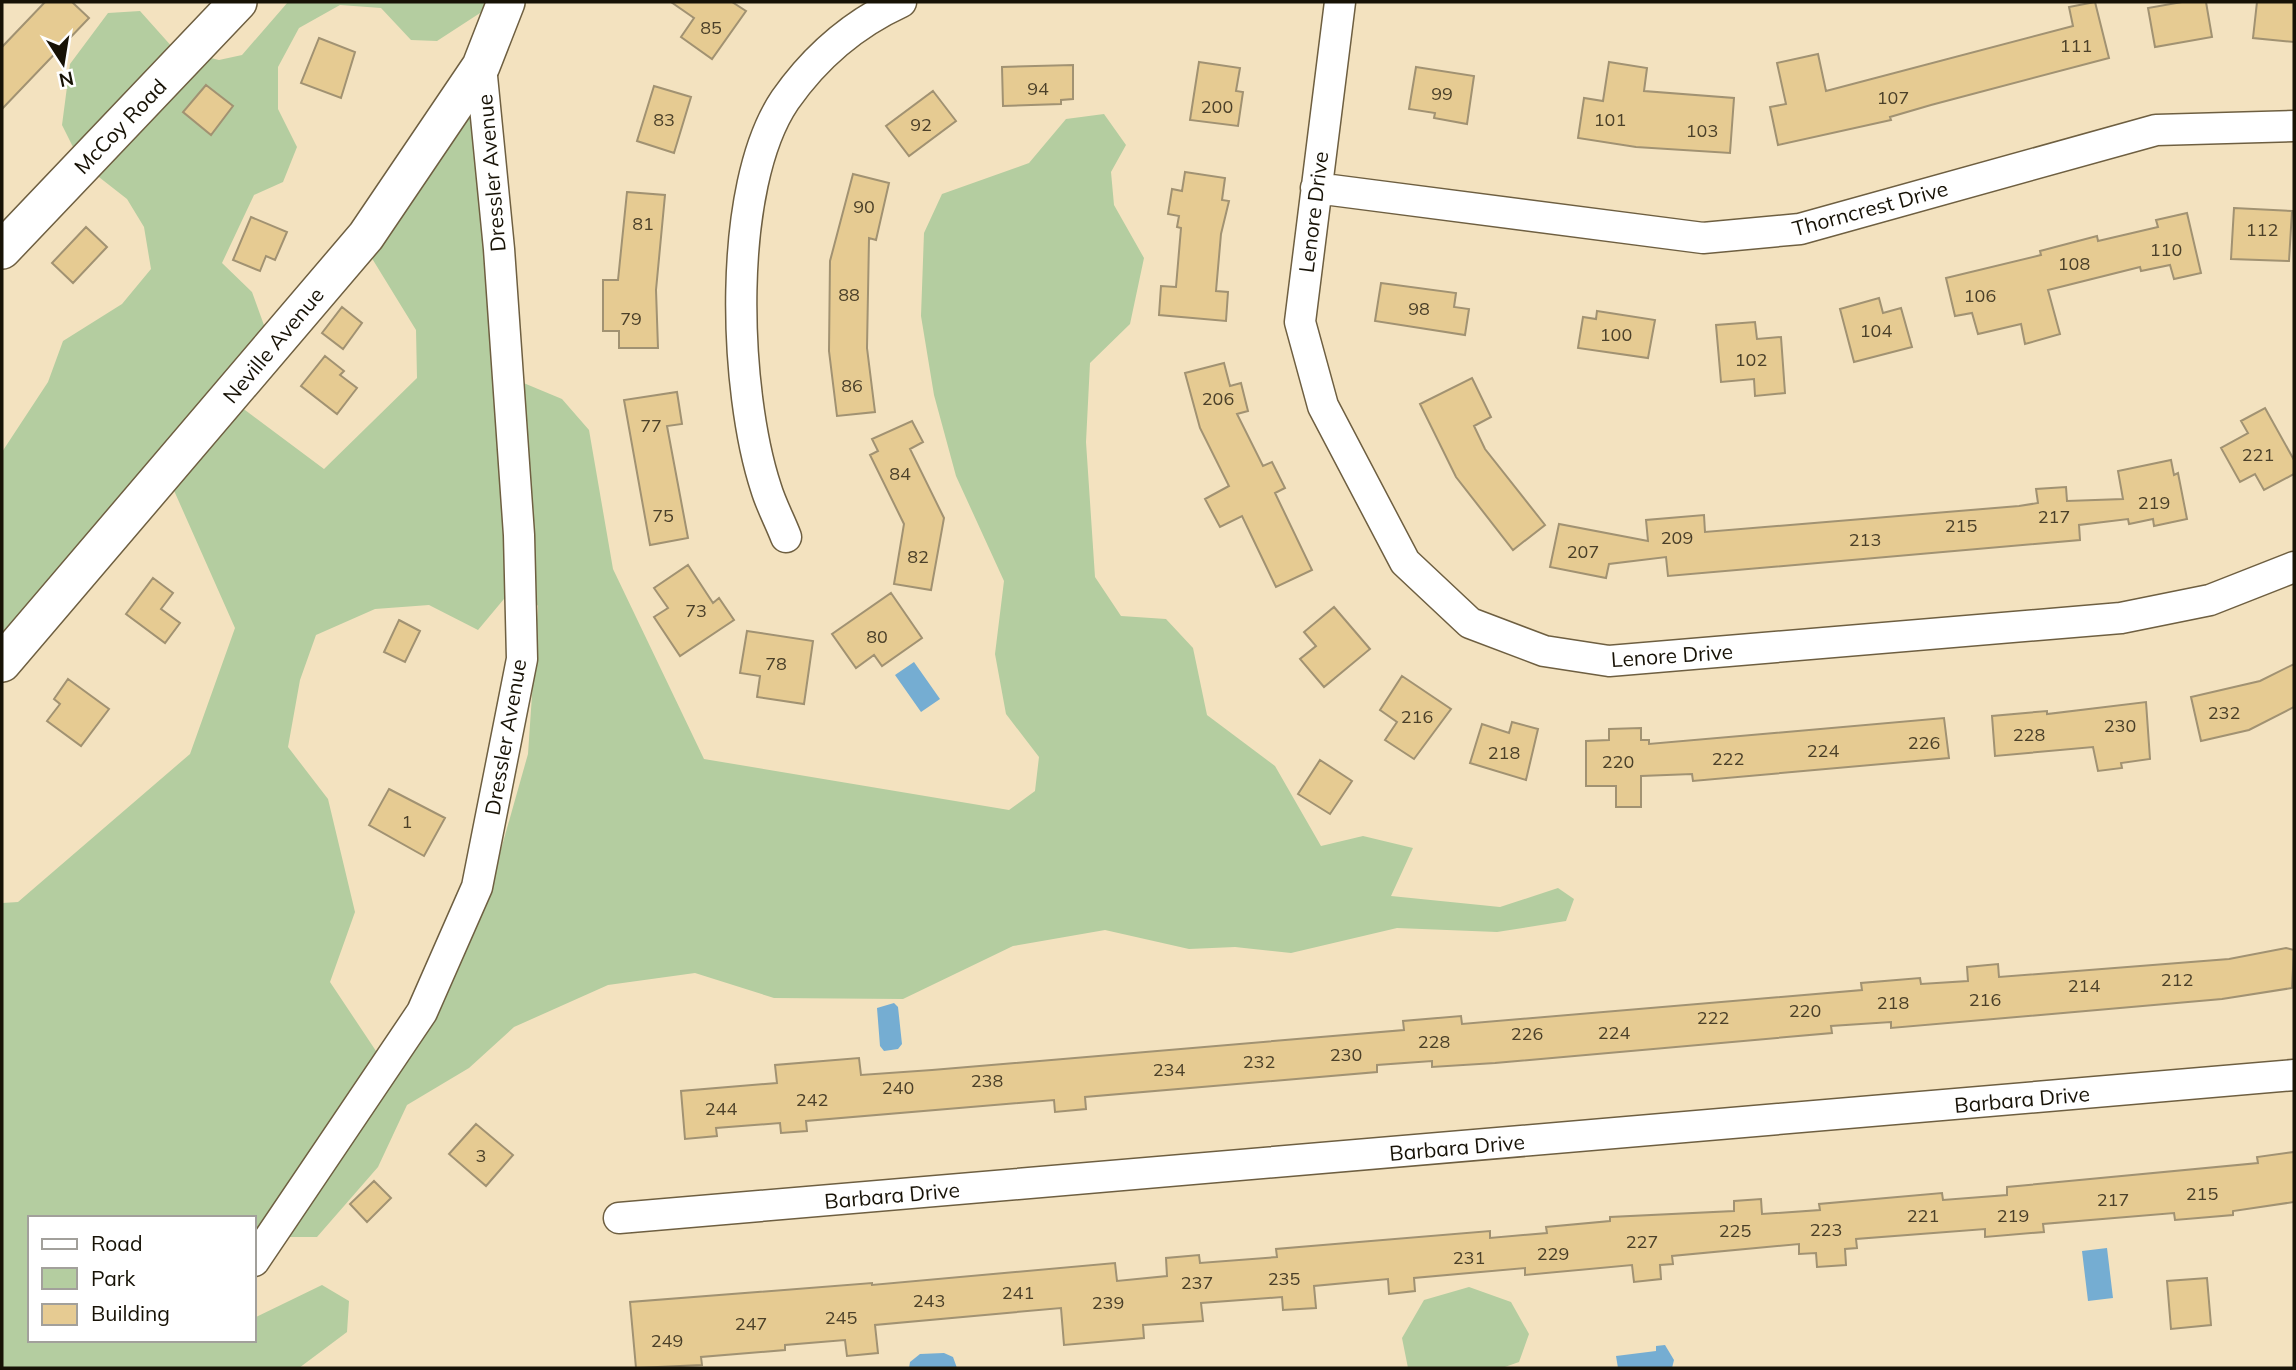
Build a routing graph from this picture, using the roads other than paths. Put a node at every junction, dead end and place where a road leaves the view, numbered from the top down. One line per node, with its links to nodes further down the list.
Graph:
1 (238, 2): 8 (street, McCoy Road)
2 (506, 2): 5 (street, Neville Avenue)
3 (901, 2): 9 (street)
4 (1340, 2): 7 (street, Lenore Drive)
5 (481, 66): 11 (street, Neville Avenue); 14 (street, Dressler Avenue)
6 (2294, 125): 7 (street, Thorncrest Drive)
7 (1316, 188): 10 (street, Lenore Drive)
8 (2, 250)
9 (786, 537)
10 (2294, 567)
11 (2, 663)
12 (2294, 1075): 13 (street, Barbara Drive)
13 (619, 1218)
14 (256, 1258)

